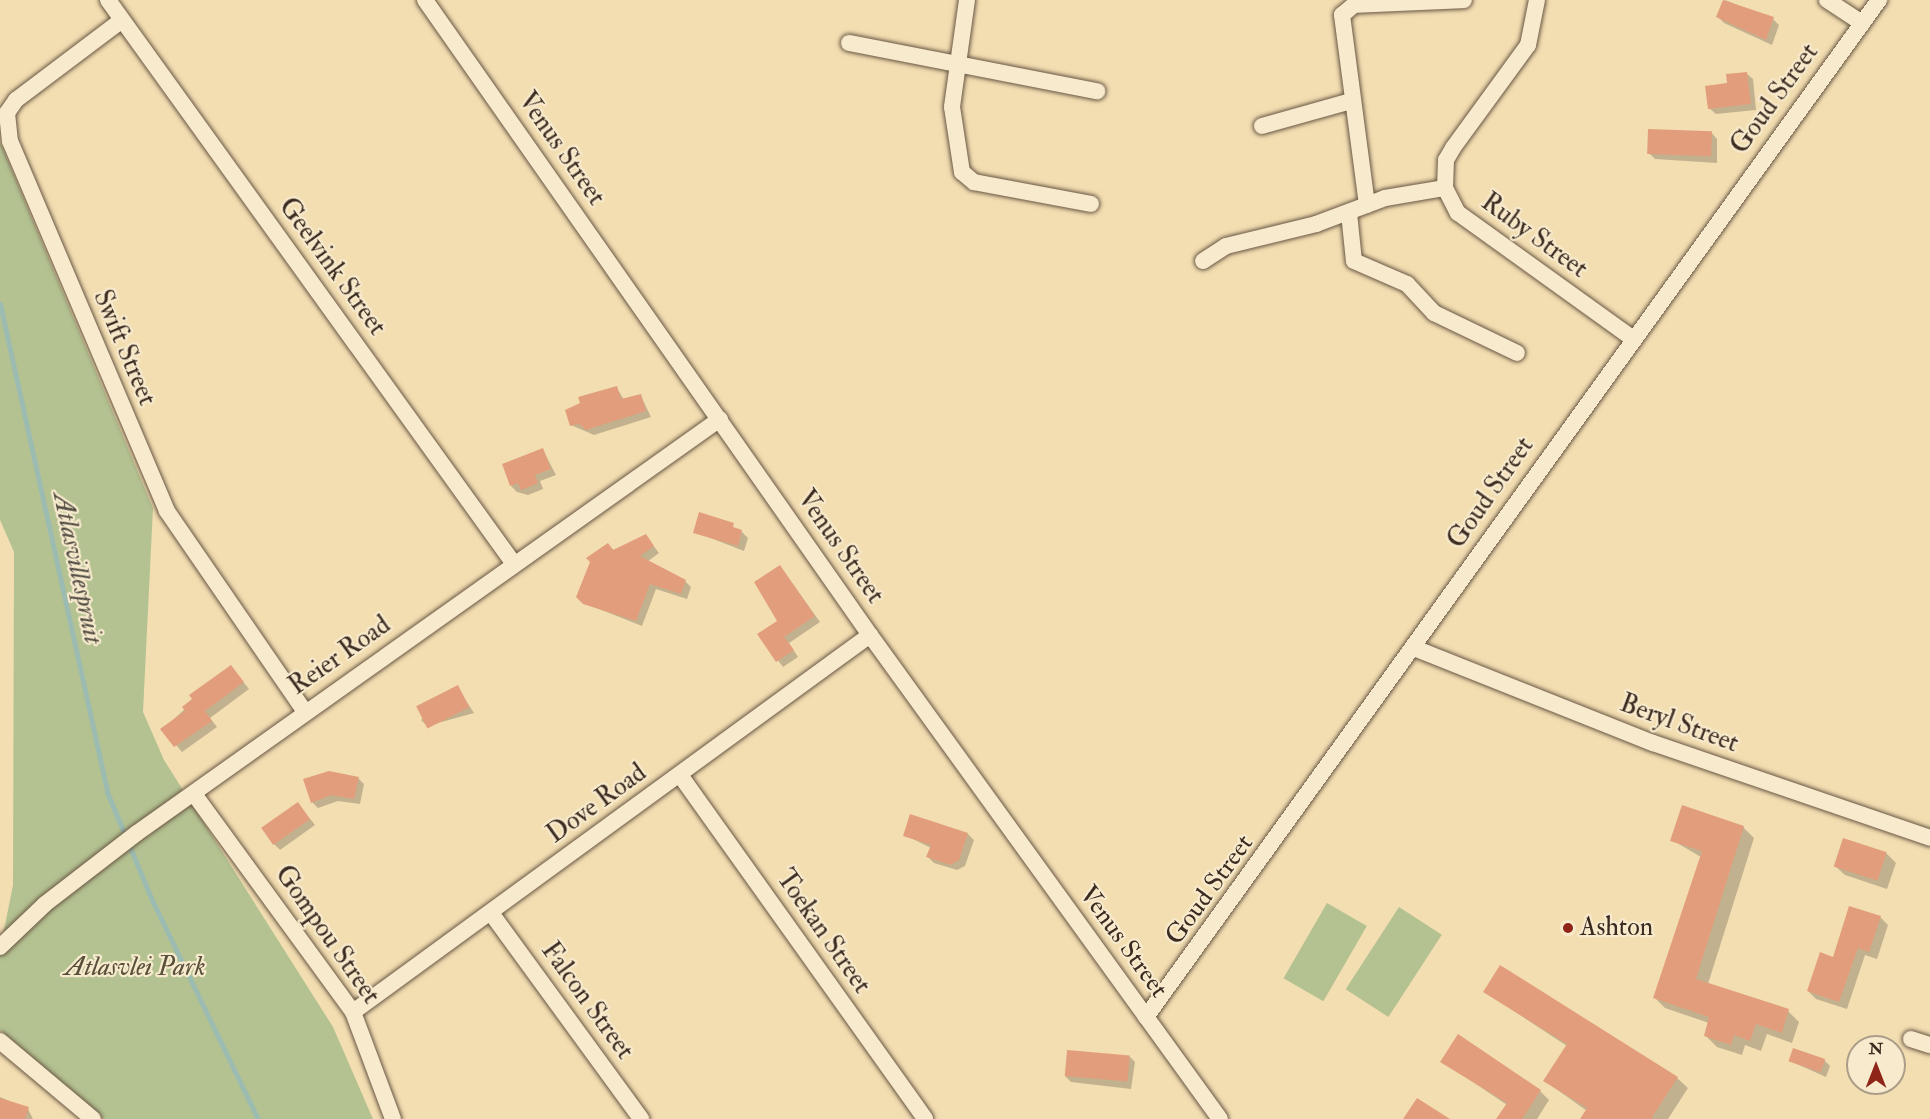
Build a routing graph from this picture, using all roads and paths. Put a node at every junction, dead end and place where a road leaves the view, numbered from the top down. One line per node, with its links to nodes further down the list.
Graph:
1 (108, 0): 8 (street, Geelvink Street)
2 (425, 0): 22 (street, Venus Street)
3 (968, 0): 11 (street)
4 (1464, 0): 13 (street)
5 (1537, 0): 15 (street, Ruby Street)
6 (1827, 0): 9 (street)
7 (1879, 0): 9 (street, Goud Street)
8 (122, 20): 23 (street, Geelvink Street); 26 (street, Swift Street)
9 (1862, 23): 20 (street, Goud Street)
10 (849, 43): 11 (street)
11 (958, 65): 12 (street); 16 (street)
12 (1097, 91)
13 (1351, 101): 14 (street); 17 (street)
14 (1262, 126)
15 (1445, 188): 17 (street); 20 (street, Ruby Street)
16 (1091, 204)
17 (1367, 205): 18 (street)
18 (1349, 213): 19 (street); 21 (street)
19 (1203, 261)
20 (1632, 338): 25 (street, Goud Street)
21 (1517, 353)
22 (720, 419): 23 (street, Reier Road); 24 (street, Venus Street)
23 (514, 564): 26 (street, Reier Road)
24 (870, 635): 27 (street, Dove Road); 33 (street, Venus Street)
25 (1414, 648): 29 (street, Beryl Street); 33 (street, Goud Street)
26 (305, 712): 28 (street, Reier Road)
27 (680, 775): 30 (street, Dove Road); 40 (street, Toekan Street)
28 (194, 794): 31 (street, Reier Road); 32 (street, Gompou Street)
29 (1930, 838)
30 (491, 914): 32 (street, Dove Road); 39 (street, Falcon Street)
31 (0, 947)
32 (354, 1012): 38 (street, Gompou Street)
33 (1146, 1017): 41 (street, Venus Street)
34 (1911, 1039): 36 (street)
35 (0, 1041): 37 (street)
36 (1930, 1045)
37 (93, 1119)
38 (393, 1119)
39 (641, 1119)
40 (925, 1119)
41 (1220, 1119)

